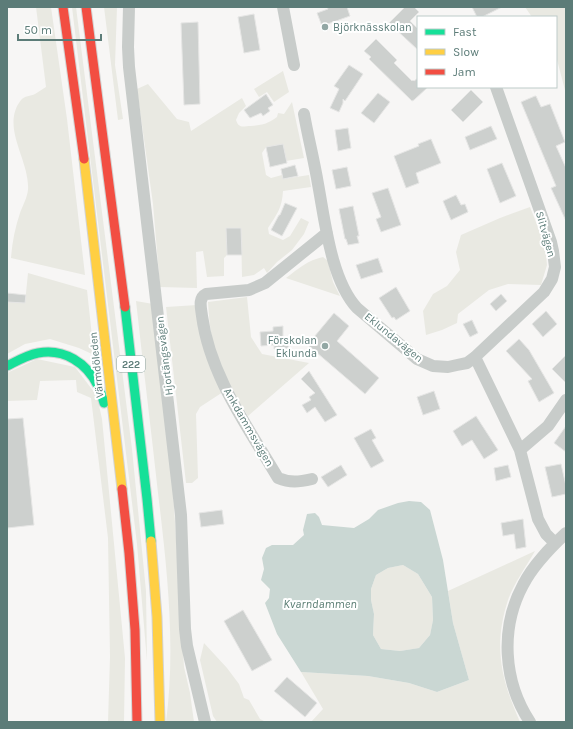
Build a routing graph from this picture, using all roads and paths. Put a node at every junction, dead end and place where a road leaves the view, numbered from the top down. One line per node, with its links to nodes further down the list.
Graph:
1 (63, 7): 16 (highway, Värmdöleden / 222)
2 (86, 7): 18 (highway, 222)
3 (129, 7): 19 (street, Hjortängsvägen)
4 (283, 7): 5 (street)
5 (294, 65)
6 (496, 88): 9 (street, Slitvägen)
7 (304, 114): 8 (street, Eklundavägen)
8 (326, 233): 9 (street, Eklundavägen); 13 (street, Ankdammsvägen)
9 (475, 357): 12 (street)
10 (7, 366): 16 (highway)
11 (566, 400): 12 (street)
12 (520, 450): 15 (street)
13 (312, 479)
14 (566, 532): 15 (street)
15 (555, 544): 20 (street)
16 (129, 553): 17 (highway, Värmdöleden / 222)
17 (136, 722)
18 (160, 722)
19 (206, 722)
20 (530, 722)

